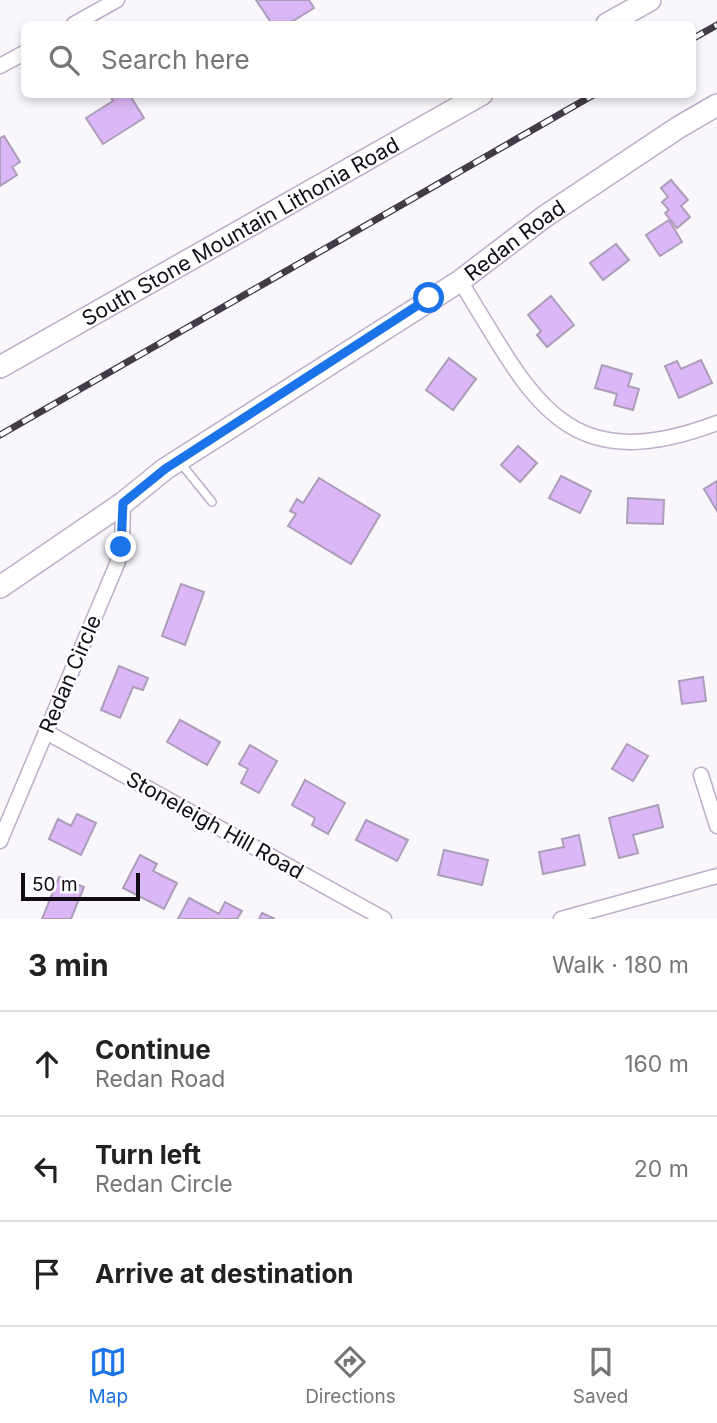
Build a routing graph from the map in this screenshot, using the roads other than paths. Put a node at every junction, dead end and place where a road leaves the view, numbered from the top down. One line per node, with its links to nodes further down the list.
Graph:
1 (117, 0): 3 (street)
2 (650, 0): 4 (main road)
3 (79, 21)
4 (612, 21)
5 (21, 55): 6 (street)
6 (0, 66)
7 (475, 98): 10 (main road, South Stone Mountain Lithonia Road)
8 (717, 105): 9 (main road, Redan Road)
9 (460, 281): 11 (street); 12 (main road, Redan Road)
10 (0, 367)
11 (717, 423)
12 (179, 460): 13 (lane); 14 (main road, Redan Road)
13 (212, 502)
14 (123, 503): 15 (main road, Redan Road); 16 (street, Redan Circle)
15 (0, 587)
16 (46, 732): 19 (street, Redan Circle); 21 (street, Stoneleigh Hill Road)
17 (701, 775): 18 (street)
18 (717, 826)
19 (0, 841)
20 (717, 876): 22 (street)
21 (384, 919)
22 (561, 919)

